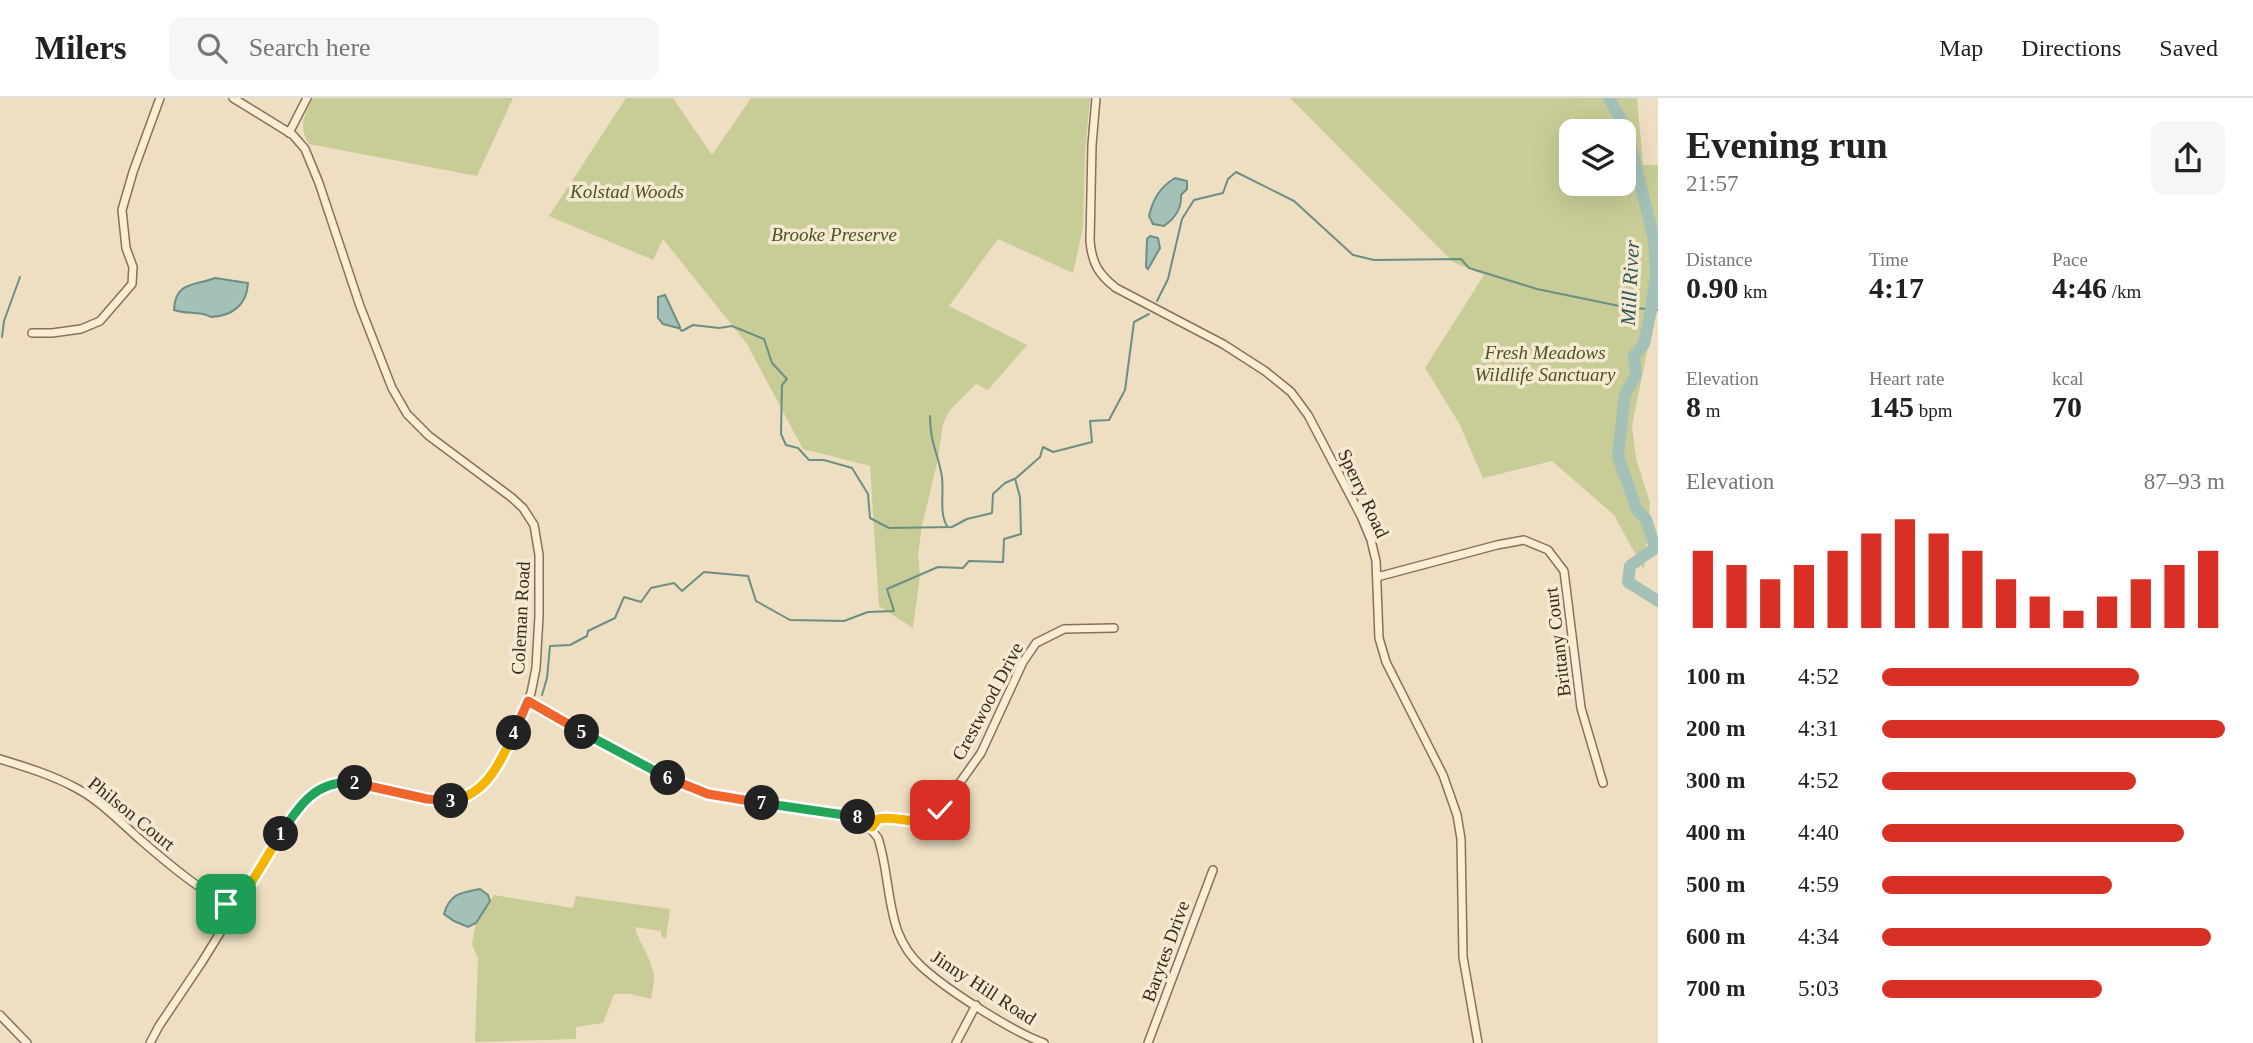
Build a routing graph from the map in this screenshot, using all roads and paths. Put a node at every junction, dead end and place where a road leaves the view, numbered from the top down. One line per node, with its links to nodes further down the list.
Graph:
1 (160, 98): 6 (street)
2 (233, 98): 5 (street)
3 (307, 98): 5 (street)
4 (1096, 98): 7 (street, Sperry Road)
5 (289, 133): 9 (street, Coleman Road)
6 (32, 333)
7 (1377, 577): 11 (street, Brittany Court); 22 (street, Sperry Road)
8 (1114, 628): 12 (street, Crestwood Drive)
9 (528, 701): 12 (street); 14 (street, Coleman Road)
10 (0, 759): 14 (street, Philson Court)
11 (1603, 783)
12 (872, 827): 15 (street, Jinny Hill Road)
13 (1213, 870): 21 (street, Barytes Drive)
14 (235, 909): 18 (street, Coleman Road)
15 (976, 1004): 19 (street); 20 (street, Jinny Hill Road)
16 (0, 1015): 17 (street)
17 (27, 1043)
18 (150, 1043)
19 (956, 1043)
20 (1044, 1043)
21 (1148, 1043)
22 (1478, 1043)

